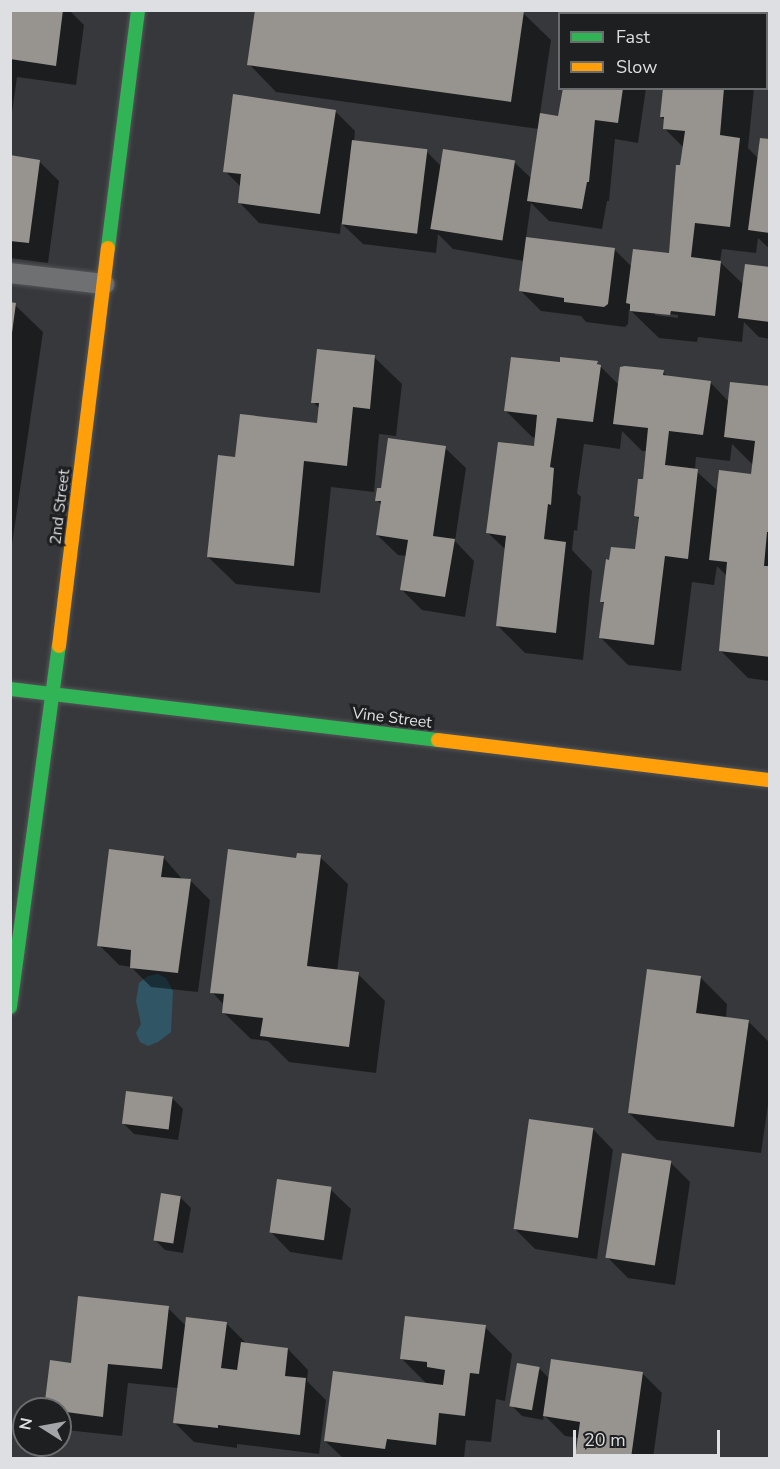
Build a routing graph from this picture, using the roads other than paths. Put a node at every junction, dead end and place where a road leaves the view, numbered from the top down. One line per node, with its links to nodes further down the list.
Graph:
1 (138, 10): 3 (street, 2nd Street)
2 (10, 273): 3 (lane)
3 (104, 285): 5 (street, 2nd Street)
4 (10, 689): 5 (street, Vine Street)
5 (53, 694): 6 (street, Vine Street); 7 (street, 2nd Street)
6 (770, 780)
7 (10, 1007)

